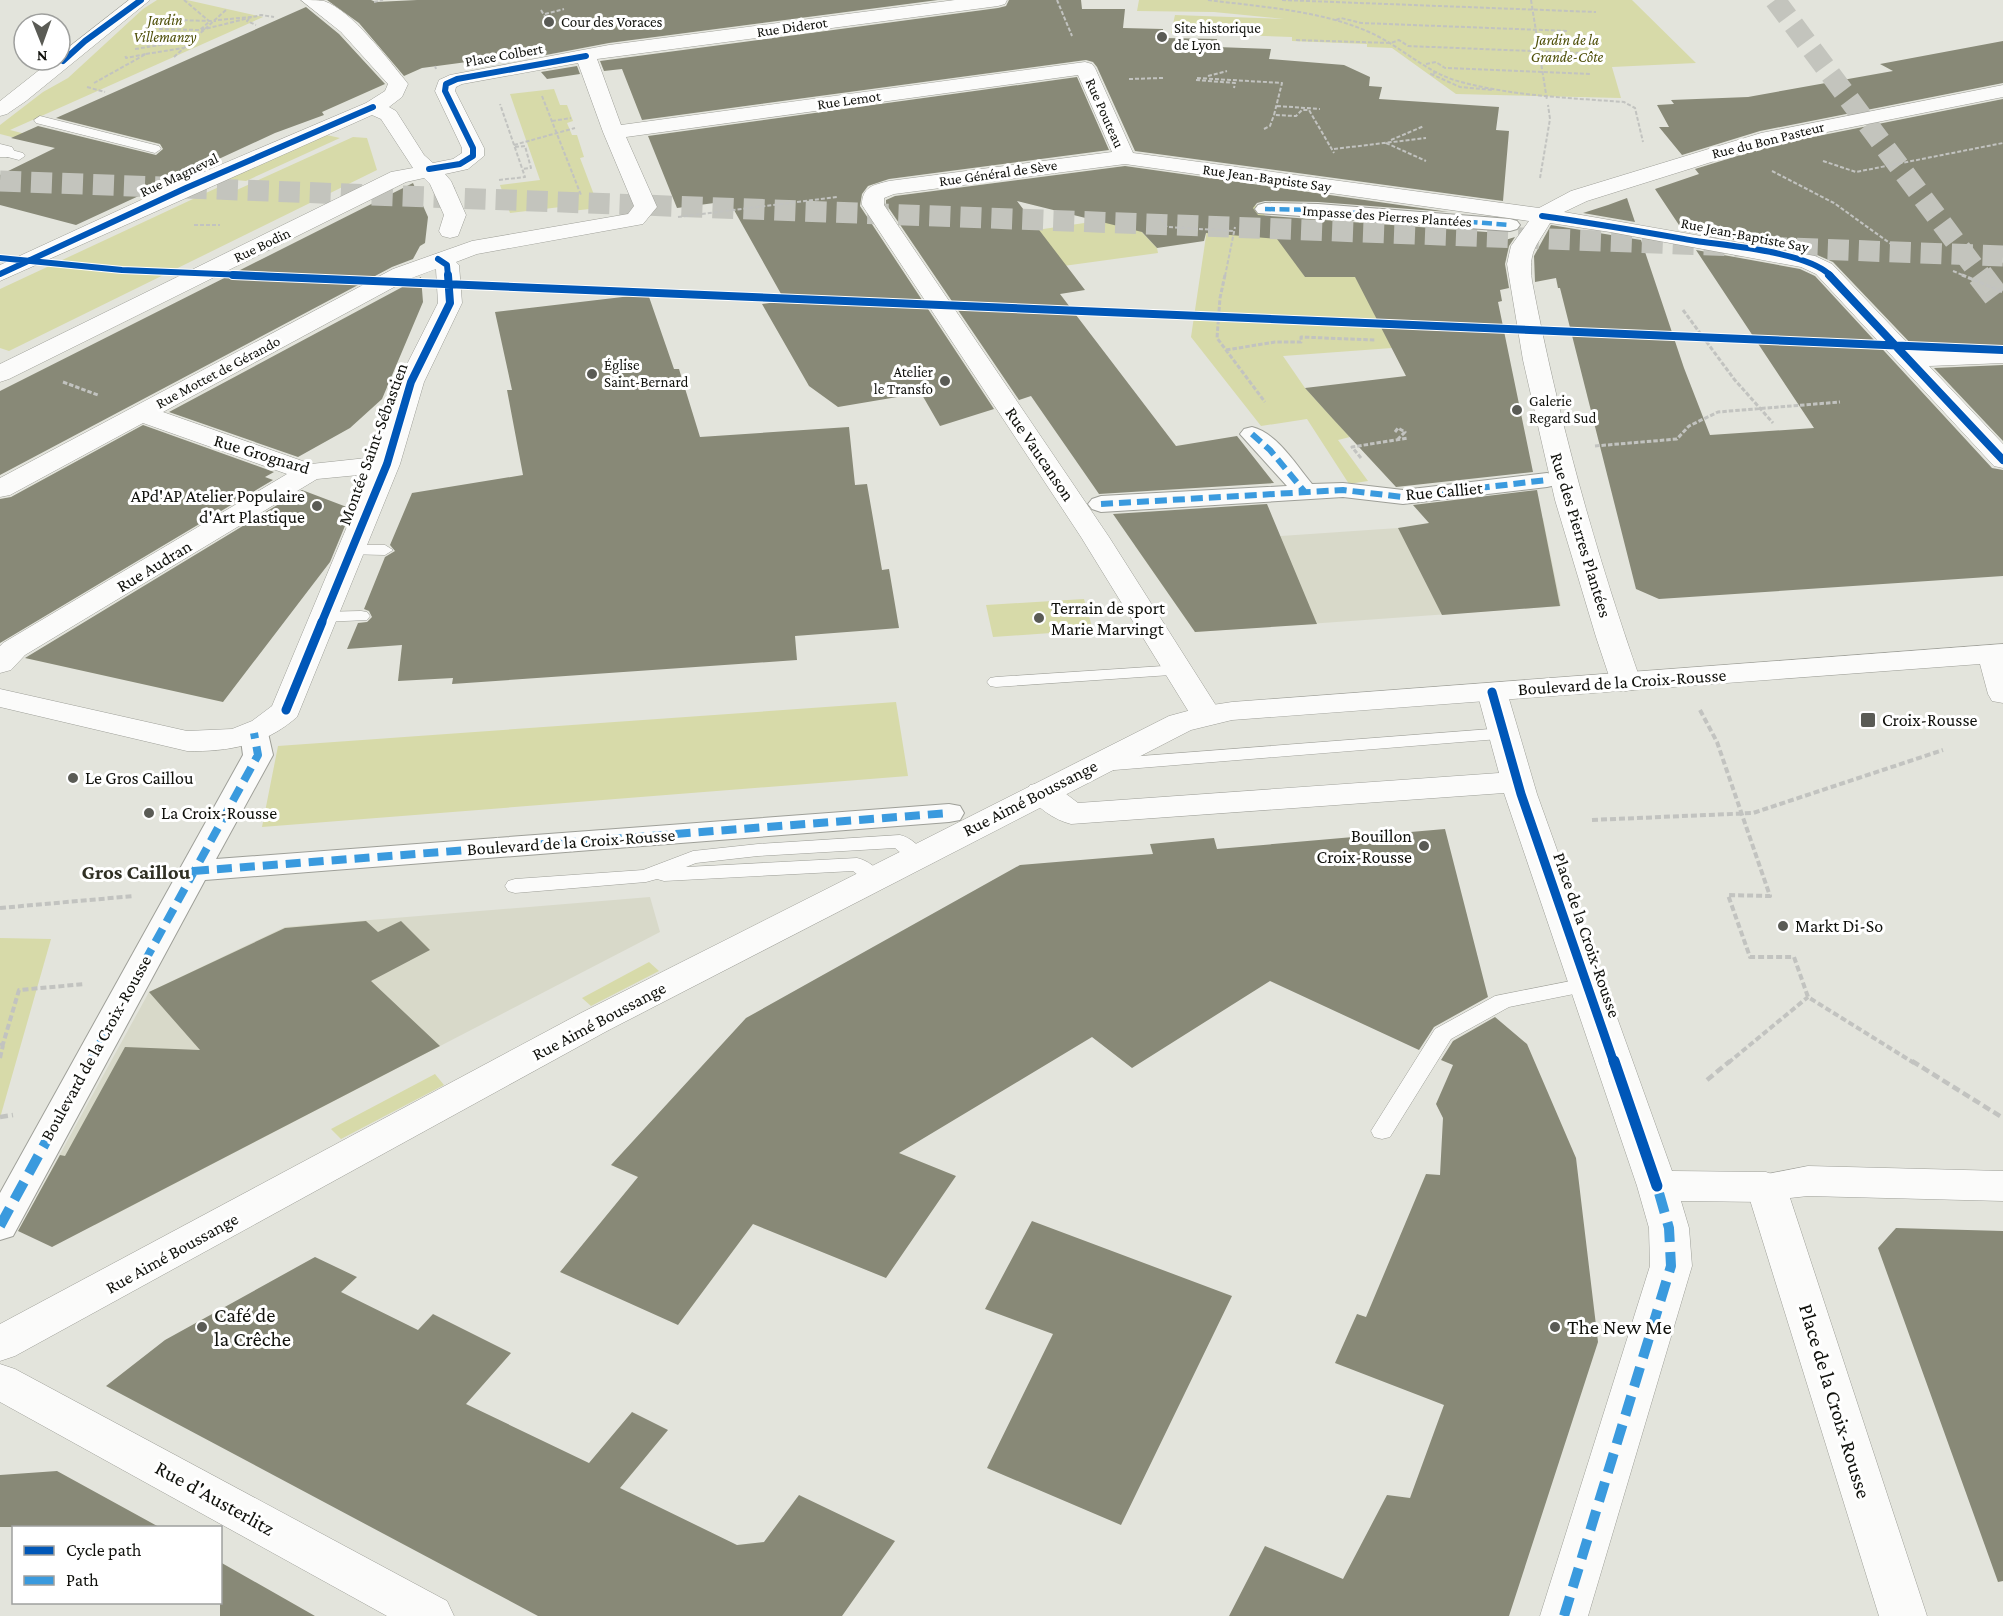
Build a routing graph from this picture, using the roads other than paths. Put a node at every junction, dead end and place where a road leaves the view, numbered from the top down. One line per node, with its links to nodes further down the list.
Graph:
1 (141, 0): 8 (street)
2 (310, 0): 7 (street)
3 (998, 0): 4 (street, Rue Diderot)
4 (586, 56): 10 (street); 13 (street, Place Colbert)
5 (1085, 68): 10 (street, Rue Lemot); 12 (street, Rue Pouteau)
6 (2003, 91): 16 (street, Rue du Bon Pasteur)
7 (373, 107): 13 (street); 20 (street, Rue Magneval)
8 (0, 110)
9 (40, 120): 11 (lane)
10 (613, 132): 19 (street)
11 (155, 149)
12 (1125, 158): 14 (street, Rue Général de Sève); 16 (street, Rue Jean-Baptiste Say)
13 (429, 169): 18 (street); 23 (street, Rue Bodin)
14 (873, 195): 38 (street, Rue Vaucanson)
15 (1265, 209): 17 (street, Impasse des Pierres Plantées)
16 (1542, 216): 22 (street, Rue Jean-Baptiste Say); 41 (street, Rue des Pierres Plantées)
17 (1510, 225)
18 (450, 231)
19 (438, 260): 24 (street, Rue Mottet de Gérando); 27 (street, Montée Saint-Sébastien)
20 (0, 274)
21 (2003, 356): 22 (street)
22 (1909, 359): 26 (street, Rue Jean-Baptiste Say)
23 (0, 374)
24 (141, 413): 28 (street, Rue Grognard); 30 (street, Rue Mottet de Gérando)
25 (1252, 434): 31 (street)
26 (2003, 460)
27 (387, 464): 28 (street, Rue Grognard); 33 (street, Montée Saint-Sébastien)
28 (310, 472): 39 (street, Rue Audran)
29 (1547, 480): 31 (street, Rue Calliet)
30 (0, 489)
31 (1304, 491): 32 (street, Rue Calliet)
32 (1101, 504)
33 (350, 550): 34 (lane); 36 (street, Montée Saint-Sébastien)
34 (385, 550)
35 (361, 616): 36 (lane)
36 (322, 617): 46 (street, Montée Saint-Sébastien)
37 (1998, 653): 41 (street, Boulevard de la Croix-Rousse); 43 (street)
38 (1171, 658): 40 (lane); 45 (street, Rue Vaucanson)
39 (0, 664)
40 (996, 682)
41 (1626, 682): 42 (street, Boulevard de la Croix-Rousse)
42 (1492, 692): 45 (street, Boulevard de la Croix-Rousse); 47 (street, Place de la Croix-Rousse)
43 (2003, 694)
44 (0, 698): 46 (street)
45 (1206, 715): 48 (street, Rue Aimé Boussange)
46 (254, 733): 55 (street, Boulevard de la Croix-Rousse)
47 (1504, 734): 48 (lane); 49 (street, Place de la Croix-Rousse)
48 (1093, 765): 50 (street, Rue Aimé Boussange)
49 (1517, 782): 50 (street); 57 (street, Place de la Croix-Rousse)
50 (1042, 792): 52 (street, Rue Aimé Boussange)
51 (949, 813): 55 (street, Boulevard de la Croix-Rousse)
52 (917, 856): 53 (lane); 54 (street, Rue Aimé Boussange)
53 (646, 876): 54 (lane); 56 (lane)
54 (875, 878): 63 (street, Rue Aimé Boussange)
55 (188, 882): 62 (street, Boulevard de la Croix-Rousse)
56 (515, 886)
57 (1586, 985): 58 (lane); 59 (street, Place de la Croix-Rousse)
58 (1382, 1131)
59 (1657, 1186): 61 (street); 66 (street, Place de la Croix-Rousse)
60 (2003, 1186): 61 (street)
61 (1766, 1187): 67 (street, Place de la Croix-Rousse)
62 (0, 1226)
63 (0, 1344)
64 (0, 1381): 65 (street, Rue d'Austerlitz)
65 (430, 1616)
66 (1564, 1616)
67 (1903, 1616)

